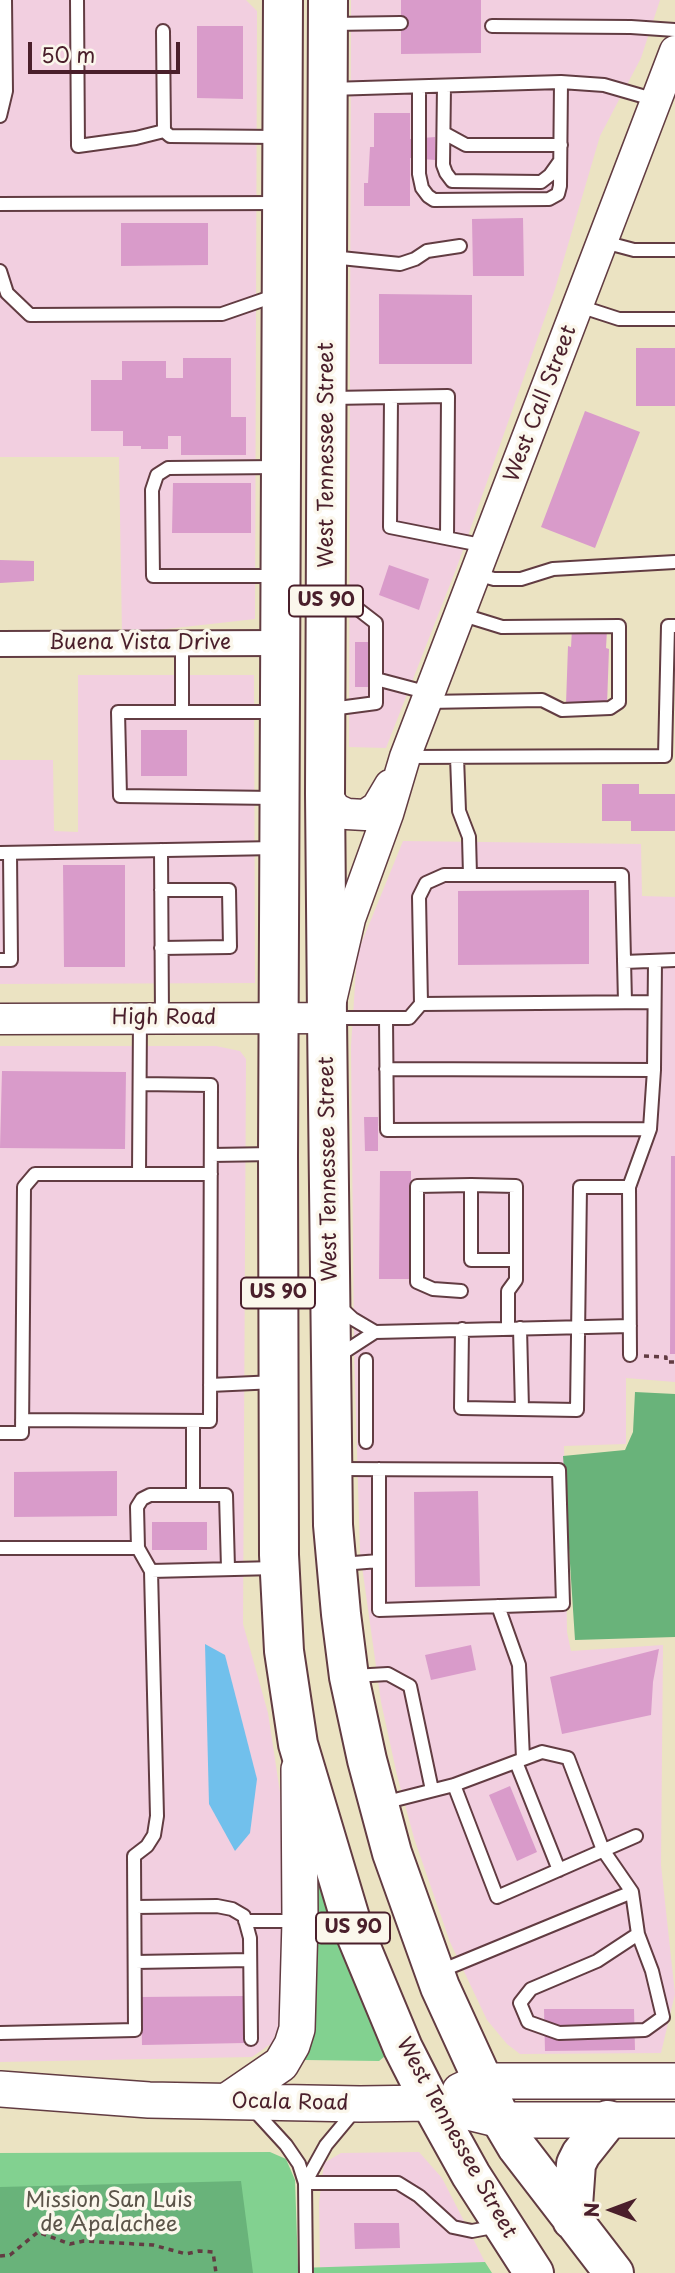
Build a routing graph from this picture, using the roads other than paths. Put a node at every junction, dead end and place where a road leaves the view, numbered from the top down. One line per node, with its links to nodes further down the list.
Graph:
1 (5, 0): 15 (lane)
2 (77, 0): 16 (lane)
3 (283, 0): 18 (main road, West Tennessee Street / US 90)
4 (328, 12): 5 (lane); 13 (main road, West Tennessee Street / US 90)
5 (401, 23)
6 (492, 26): 7 (lane)
7 (675, 30)
8 (163, 31): 16 (lane)
9 (675, 51): 14 (street, West Call Street)
10 (561, 82): 12 (lane); 14 (lane); 19 (lane)
11 (419, 86): 12 (lane); 13 (lane); 20 (lane)
12 (444, 86): 17 (lane)
13 (328, 89): 26 (main road, West Tennessee Street / US 90)
14 (666, 101): 23 (street, West Call Street)
15 (0, 116)
16 (164, 131): 18 (lane)
17 (444, 133): 19 (lane); 20 (lane)
18 (282, 137): 21 (main road, West Tennessee Street / US 90)
19 (561, 145): 20 (lane)
20 (561, 161)
21 (282, 203): 22 (lane); 28 (main road, West Tennessee Street / US 90)
22 (0, 204)
23 (604, 242): 25 (lane); 29 (street, West Call Street)
24 (460, 246): 26 (lane)
25 (675, 250)
26 (327, 257): 32 (main road, West Tennessee Street / US 90)
27 (0, 271): 28 (lane)
28 (282, 294): 33 (main road, West Tennessee Street / US 90)
29 (579, 306): 30 (lane); 35 (street, West Call Street)
30 (675, 319)
31 (391, 397): 32 (lane); 34 (lane); 34 (lane)
32 (327, 398): 39 (main road, West Tennessee Street / US 90)
33 (281, 467): 38 (main road, West Tennessee Street / US 90); 38 (lane)
34 (447, 538): 35 (lane)
35 (486, 547): 37 (street, West Call Street)
36 (675, 562): 37 (lane)
37 (476, 574): 40 (street, West Call Street)
38 (281, 576): 43 (main road, West Tennessee Street / US 90)
39 (326, 584): 45 (lane); 48 (main road, West Tennessee Street / US 90)
40 (460, 614): 47 (street, West Call Street); 47 (lane)
41 (675, 626): 46 (lane)
42 (182, 643): 43 (street, Buena Vista Drive); 44 (street, Buena Vista Drive); 49 (lane)
43 (281, 643): 50 (main road, West Tennessee Street / US 90)
44 (0, 644)
45 (376, 679): 47 (lane); 48 (lane)
46 (671, 684): 52 (lane)
47 (428, 697): 51 (street, West Call Street)
48 (326, 710): 53 (main road, West Tennessee Street / US 90)
49 (182, 712): 50 (lane); 54 (lane)
50 (279, 712): 54 (main road, West Tennessee Street / US 90)
51 (405, 757): 52 (lane); 53 (street, West Call Street); 70 (street, West Call Street)
52 (457, 757): 58 (lane)
53 (325, 793): 70 (main road, West Tennessee Street / US 90)
54 (279, 798): 55 (main road, West Tennessee Street / US 90)
55 (279, 848): 56 (lane); 69 (main road, West Tennessee Street / US 90)
56 (161, 850): 57 (lane); 59 (lane)
57 (5, 853): 61 (lane)
58 (470, 875): 64 (lane); 67 (lane)
59 (161, 890): 60 (lane); 60 (lane)
60 (161, 948): 68 (lane)
61 (0, 960)
62 (675, 960): 63 (lane)
63 (655, 961): 64 (lane); 66 (lane)
64 (624, 962): 65 (lane)
65 (625, 1002): 66 (lane); 67 (lane)
66 (654, 1002): 74 (lane)
67 (421, 1004): 71 (lane)
68 (151, 1018): 69 (street, High Road); 72 (street, High Road); 75 (lane)
69 (278, 1018): 70 (street, High Road); 77 (main road, West Tennessee Street / US 90)
70 (327, 1018): 71 (lane); 85 (main road, West Tennessee Street / US 90)
71 (386, 1018): 73 (lane)
72 (0, 1019)
73 (386, 1069): 74 (lane); 76 (lane)
74 (654, 1070): 76 (lane)
75 (140, 1084): 78 (lane); 79 (lane)
76 (650, 1129): 82 (lane)
77 (278, 1154): 78 (lane); 93 (main road, West Tennessee Street / US 90)
78 (211, 1155): 80 (lane)
79 (139, 1174): 80 (lane); 96 (lane)
80 (211, 1174): 94 (lane)
81 (471, 1185): 83 (lane); 83 (lane); 84 (lane)
82 (629, 1187): 86 (lane); 87 (lane)
83 (516, 1260): 88 (lane)
84 (461, 1292)
85 (331, 1298): 90 (lane); 92 (main road, West Tennessee Street / US 90)
86 (579, 1326): 87 (lane); 88 (lane); 95 (lane)
87 (630, 1326): 91 (lane)
88 (514, 1328): 89 (lane); 95 (lane)
89 (462, 1329): 90 (lane); 95 (lane)
90 (375, 1332): 92 (lane)
91 (630, 1355)
92 (349, 1373): 93 (main road); 99 (lane); 100 (main road, West Tennessee Street / US 90)
93 (278, 1382): 94 (lane); 107 (main road, West Tennessee Street / US 90)
94 (210, 1385): 97 (lane)
95 (522, 1409)
96 (22, 1420): 97 (lane); 98 (lane)
97 (193, 1421): 102 (lane)
98 (0, 1433)
99 (366, 1442)
100 (333, 1468): 101 (lane); 106 (main road, West Tennessee Street / US 90)
101 (379, 1469): 105 (lane); 110 (lane)
102 (193, 1495): 104 (lane); 108 (lane)
103 (0, 1548): 104 (lane)
104 (138, 1548): 109 (lane)
105 (379, 1561): 106 (lane); 110 (lane)
106 (335, 1565): 107 (main road); 111 (main road, West Tennessee Street / US 90)
107 (279, 1568): 108 (lane); 112 (main road, West Tennessee Street / US 90)
108 (228, 1569): 109 (lane)
109 (151, 1571): 121 (lane)
110 (498, 1606): 113 (lane)
111 (349, 1677): 115 (lane); 116 (main road, West Tennessee Street / US 90)
112 (298, 1744): 123 (main road); 135 (main road, West Tennessee Street / US 90)
113 (519, 1761): 114 (lane); 118 (lane); 119 (lane)
114 (454, 1784): 115 (lane); 119 (lane)
115 (432, 1790): 116 (lane)
116 (379, 1804): 127 (main road, West Tennessee Street / US 90)
117 (636, 1836): 118 (lane)
118 (603, 1850): 119 (lane); 120 (lane)
119 (559, 1870)
120 (632, 1892): 124 (lane); 127 (lane)
121 (135, 1907): 122 (lane); 126 (lane)
122 (245, 1921): 123 (lane); 125 (lane)
123 (300, 1921): 134 (main road)
124 (638, 1934): 124 (lane)
125 (250, 1960): 126 (lane); 129 (lane)
126 (135, 1962): 128 (lane)
127 (435, 1974): 130 (main road, West Tennessee Street / US 90)
128 (0, 2033)
129 (251, 2039)
130 (482, 2081): 131 (main road, Ocala Road); 135 (main road, Ocala Road); 138 (main road, West Tennessee Street / US 90)
131 (675, 2081)
132 (0, 2089): 133 (main road, Ocala Road)
133 (149, 2100): 134 (main road, Ocala Road); 137 (main road, Ocala Road)
134 (237, 2102): 136 (main road, Ocala Road); 141 (lane)
135 (431, 2103): 136 (main road, Ocala Road); 138 (main road, Ocala Road); 143 (main road, West Tennessee Street / US 90)
136 (360, 2104): 141 (lane)
137 (0, 2112)
138 (501, 2120): 139 (main road, Ocala Road); 142 (main road, West Tennessee Street / US 90)
139 (608, 2120): 140 (main road, Ocala Road); 142 (main road)
140 (675, 2120)
141 (305, 2183): 143 (lane); 144 (lane)
142 (572, 2220): 146 (main road, West Tennessee Street / US 90)
143 (503, 2225): 145 (main road, West Tennessee Street / US 90)
144 (306, 2273)
145 (534, 2273)
146 (614, 2273)

